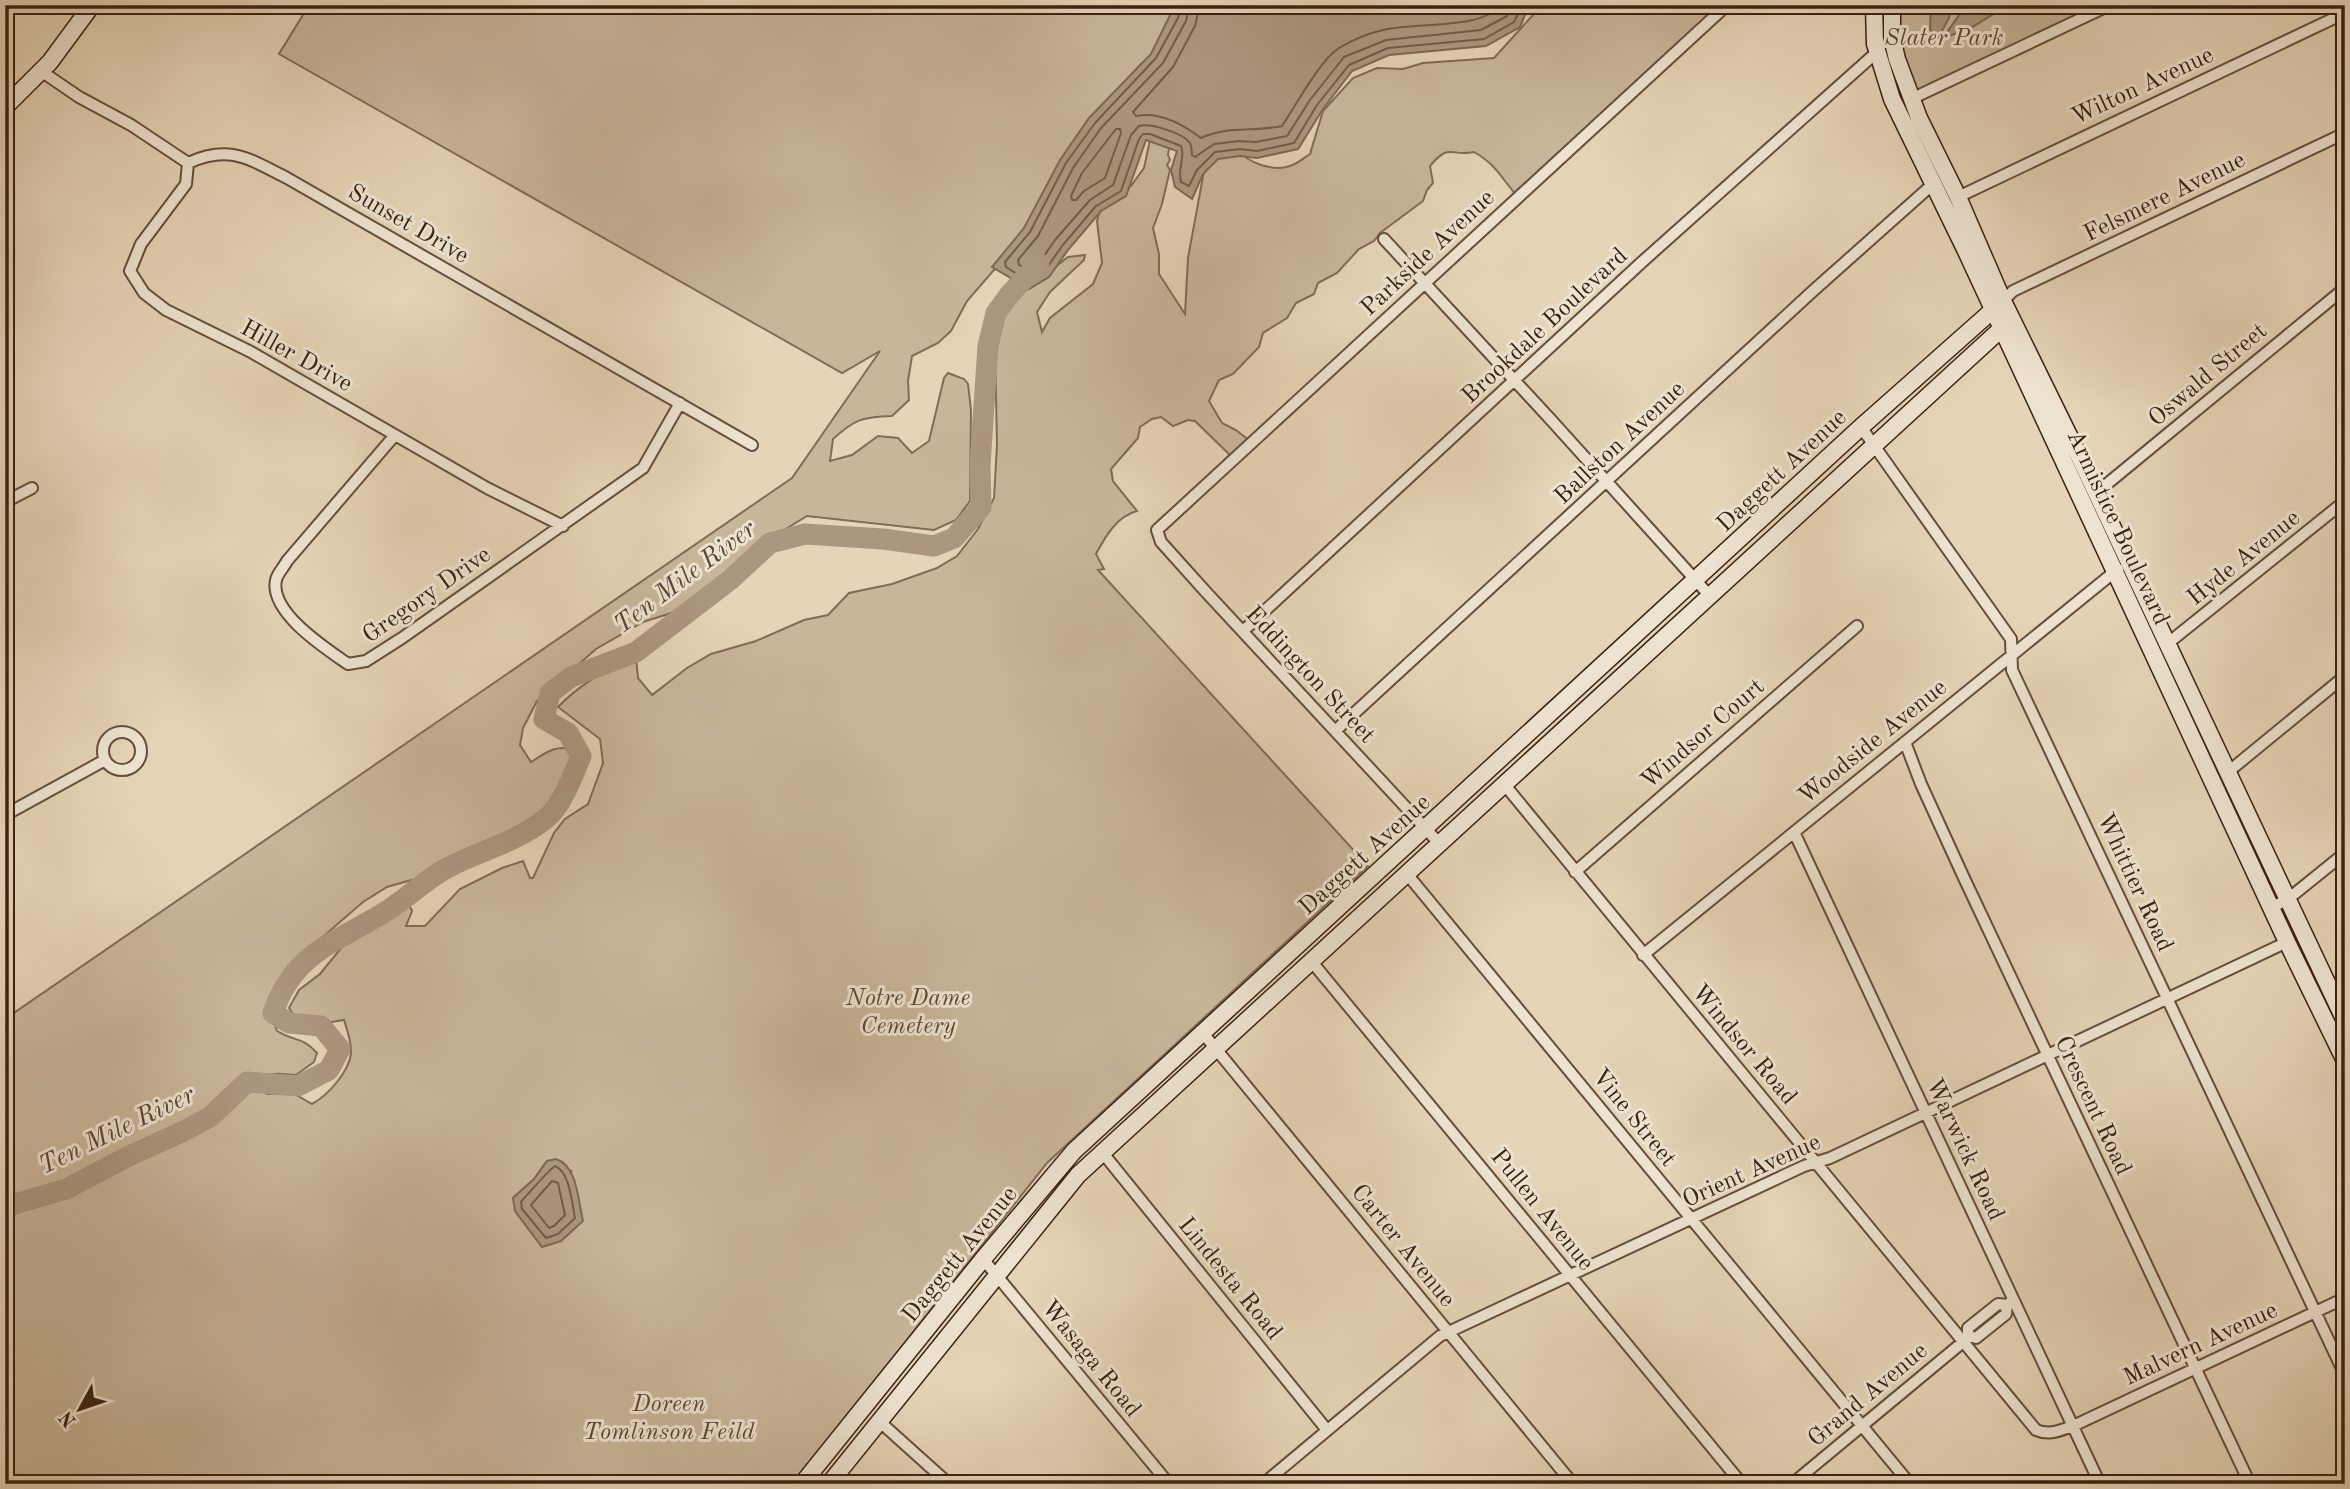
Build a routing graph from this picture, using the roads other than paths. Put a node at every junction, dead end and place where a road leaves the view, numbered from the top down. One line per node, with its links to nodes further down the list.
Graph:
1 (92, 5): 8 (street)
2 (1727, 5): 16 (street, Parkside Avenue)
3 (1874, 5): 7 (street, Armistice Boulevard)
4 (1892, 5): 9 (street, Armistice Boulevard)
5 (2110, 5): 9 (street)
6 (2345, 13): 14 (street, Wilton Avenue)
7 (1877, 52): 13 (street, Armistice Boulevard); 21 (street, Brookdale Boulevard)
8 (41, 71): 10 (street); 12 (street)
9 (1911, 99): 14 (street, Armistice Boulevard)
10 (5, 107)
11 (2345, 133): 18 (street, Felsmere Avenue)
12 (188, 163): 22 (street, Sunset Drive); 24 (street, Hiller Drive)
13 (1933, 184): 18 (street, Armistice Boulevard); 27 (street, Ballston Avenue)
14 (1958, 197): 18 (street, Armistice Boulevard)
15 (1384, 239): 16 (street)
16 (1424, 283): 21 (street); 33 (street, Parkside Avenue)
17 (2340, 291): 19 (street); 29 (street, Oswald Street)
18 (1998, 305): 20 (street, Armistice Boulevard); 23 (street, Daggett Avenue)
19 (2345, 306)
20 (2007, 323): 26 (street, Daggett Avenue); 29 (street, Armistice Boulevard); 35 (street, Armistice Boulevard)
21 (1515, 381): 27 (street); 39 (street, Brookdale Boulevard)
22 (680, 403): 25 (street, Sunset Drive); 32 (street, Gregory Drive)
23 (1861, 427): 26 (street, Whittier Road); 36 (street, Daggett Avenue)
24 (395, 435): 32 (street, Hiller Drive); 32 (street, Gregory Drive)
25 (752, 445)
26 (1872, 445): 37 (street, Daggett Avenue); 41 (street, Whittier Road)
27 (1606, 482): 36 (street); 43 (street, Ballston Avenue)
28 (32, 488): 31 (street)
29 (2096, 494): 34 (street, Armistice Boulevard)
30 (2345, 500): 40 (street, Hyde Avenue)
31 (5, 502)
32 (563, 526)
33 (1157, 530): 39 (street, Eddington Street)
34 (2128, 561): 35 (street, Woodside Avenue); 40 (street, Armistice Boulevard)
35 (2115, 571): 41 (street, Woodside Avenue); 56 (street, Armistice Boulevard)
36 (1696, 580): 37 (street); 49 (street, Daggett Avenue)
37 (1709, 595): 47 (street, Daggett Avenue)
38 (1857, 626): 53 (street, Windsor Court)
39 (1243, 631): 43 (street, Eddington Street)
40 (2168, 644): 46 (street, Armistice Boulevard)
41 (2012, 655): 44 (street, Woodside Avenue); 60 (street, Whittier Road)
42 (2345, 676): 46 (street)
43 (1335, 732): 49 (street, Eddington Street)
44 (1905, 742): 50 (street, Woodside Avenue); 64 (street, Crescent Road)
45 (105, 760): 48 (street)
46 (2228, 772): 55 (street, Armistice Boulevard)
47 (1504, 784): 51 (street, Daggett Avenue); 53 (street, Windsor Road)
48 (5, 815)
49 (1425, 829): 51 (street, Eddington Street); 62 (street, Daggett Avenue)
50 (1794, 832): 58 (street, Woodside Avenue); 66 (street, Warwick Road)
51 (1439, 843): 54 (street, Daggett Avenue)
52 (2345, 853): 55 (street)
53 (1575, 872): 58 (street, Windsor Road)
54 (1407, 874): 59 (street, Daggett Avenue); 69 (street, Vine Street)
55 (2288, 899): 56 (street); 61 (street, Armistice Boulevard)
56 (2271, 908): 57 (street, Armistice Boulevard)
57 (2287, 942): 60 (street, Orient Avenue); 65 (street, Armistice Boulevard)
58 (1643, 955): 68 (street, Windsor Road)
59 (1312, 962): 63 (street, Daggett Avenue); 72 (street, Pullen Avenue)
60 (2167, 997): 64 (street, Orient Avenue); 75 (street, Whittier Road)
61 (2345, 1021)
62 (1202, 1032): 63 (street, Carter Avenue); 70 (street, Daggett Avenue)
63 (1215, 1048): 67 (street, Daggett Avenue); 76 (street, Carter Avenue)
64 (2047, 1055): 66 (street, Orient Avenue); 78 (street, Crescent Road)
65 (2345, 1061)
66 (1926, 1111): 68 (street, Orient Avenue); 74 (street, Warwick Road)
67 (1102, 1152): 71 (street, Daggett Avenue); 83 (street, Lindesta Road)
68 (1815, 1163): 69 (street, Orient Avenue); 77 (street, Windsor Road)
69 (1691, 1219): 72 (street, Orient Avenue); 81 (street, Vine Street)
70 (983, 1259): 71 (street, Wasaga Road); 84 (street, Daggett Avenue)
71 (997, 1275): 80 (street, Daggett Avenue); 87 (street, Wasaga Road)
72 (1570, 1275): 76 (street, Orient Avenue); 90 (street, Pullen Avenue)
73 (2345, 1298): 75 (street, Malvern Avenue)
74 (2010, 1302): 77 (street, Grand Avenue); 82 (street, Warwick Road)
75 (2315, 1311): 78 (street, Malvern Avenue); 79 (street, Whittier Road)
76 (1448, 1332): 83 (street, Orient Avenue); 89 (street, Carter Avenue)
77 (1965, 1339): 81 (street, Grand Avenue); 82 (street, Windsor Road)
78 (2195, 1368): 82 (street, Malvern Avenue); 94 (street, Crescent Road)
79 (2345, 1375)
80 (879, 1420): 85 (street, Daggett Avenue); 86 (street)
81 (1862, 1425): 91 (street, Grand Avenue); 92 (street, Vine Street)
82 (2073, 1426): 93 (street, Warwick Road)
83 (1327, 1430): 88 (street, Orient Avenue)
84 (802, 1484)
85 (829, 1484)
86 (949, 1484)
87 (1169, 1484)
88 (1263, 1484)
89 (1573, 1484)
90 (1742, 1484)
91 (1792, 1484)
92 (1910, 1484)
93 (2100, 1484)
94 (2250, 1484)

